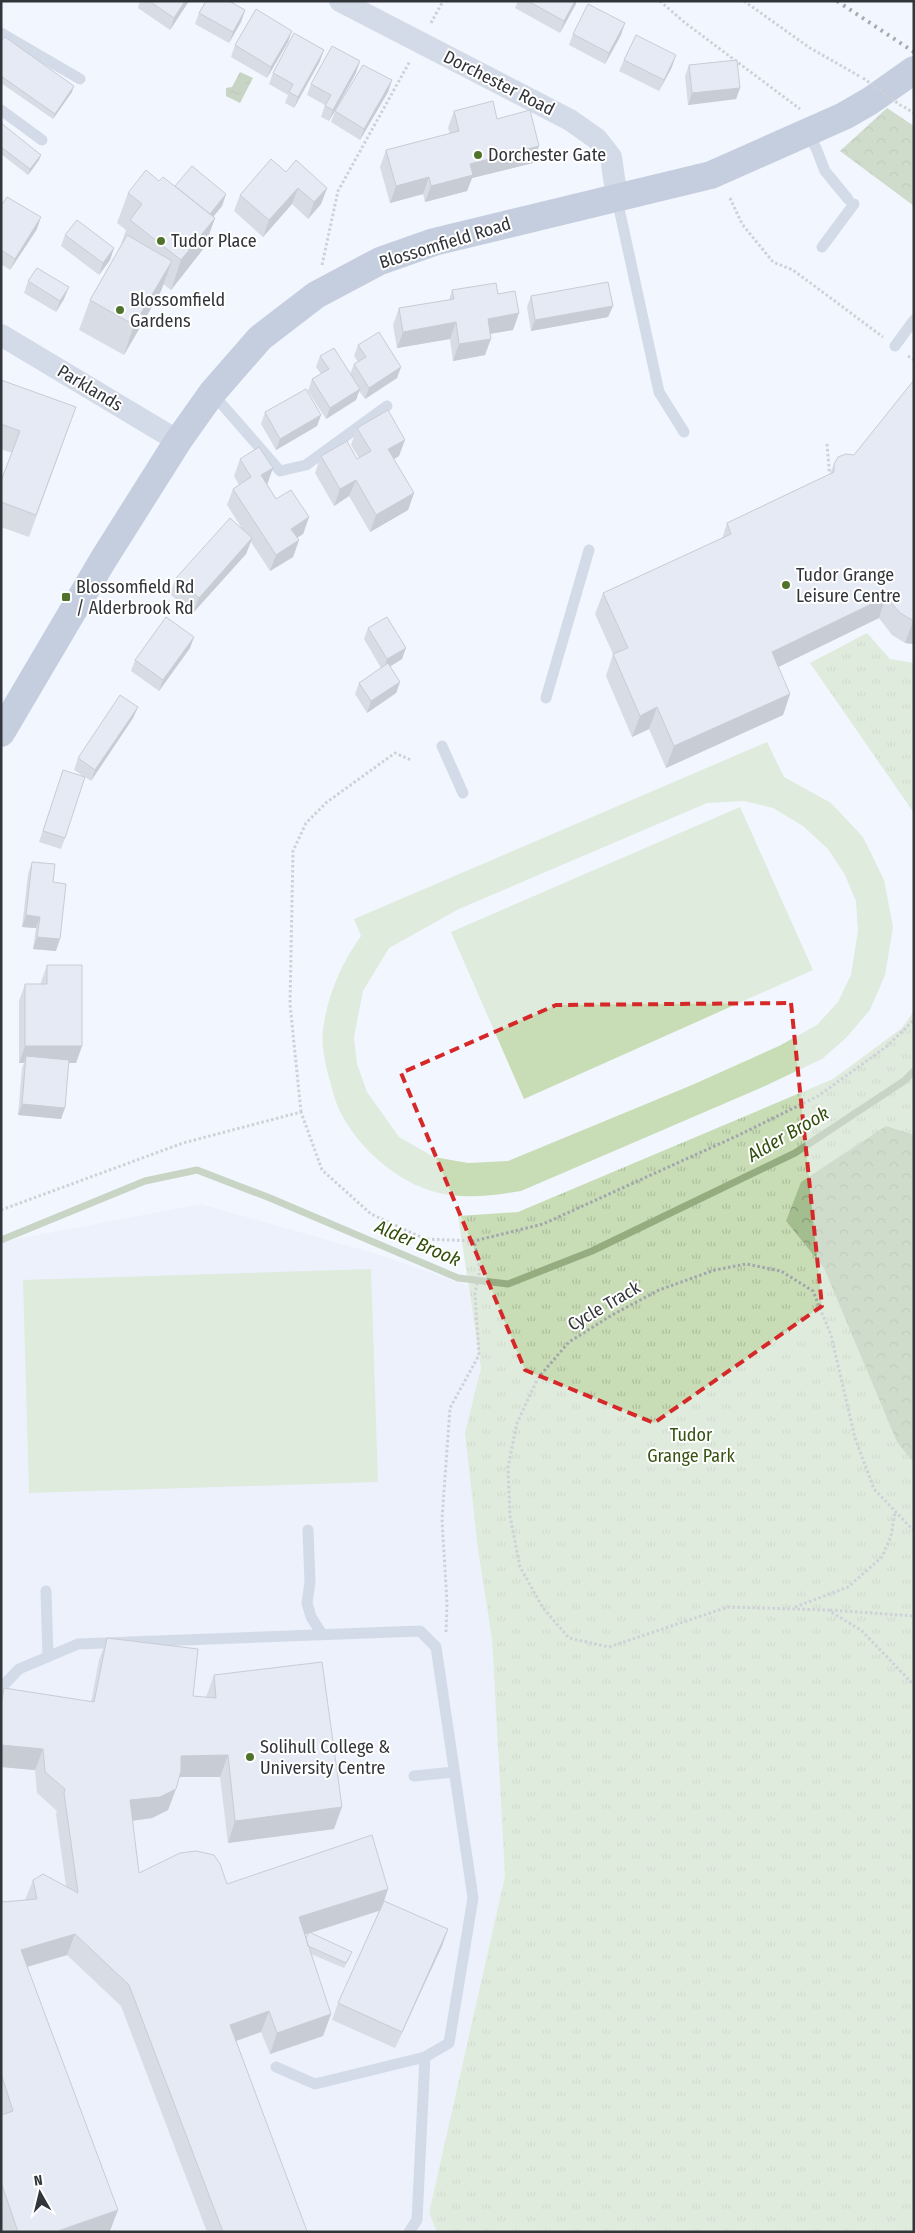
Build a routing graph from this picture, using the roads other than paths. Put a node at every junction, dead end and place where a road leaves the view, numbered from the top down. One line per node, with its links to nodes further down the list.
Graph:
1 (340, 1): 8 (street, Dorchester Road)
2 (1, 33): 4 (lane)
3 (914, 70): 6 (main road, Blossomfield Road)
4 (80, 79)
5 (1, 110): 7 (lane)
6 (804, 121): 8 (main road, Blossomfield Road); 9 (lane)
7 (42, 140)
8 (617, 199): 13 (main road, Blossomfield Road); 15 (lane)
9 (822, 247)
10 (914, 320): 12 (lane)
11 (1, 335): 16 (street, Parklands)
12 (895, 346)
13 (212, 393): 14 (lane); 16 (main road, Blossomfield Road)
14 (387, 406)
15 (684, 432)
16 (178, 441): 19 (main road, Blossomfield Road)
17 (589, 550): 18 (lane)
18 (546, 698)
19 (1, 733)
20 (442, 746): 21 (lane)
21 (463, 794)
22 (308, 1530): 24 (lane)
23 (46, 1591): 25 (lane)
24 (322, 1634): 25 (lane); 27 (lane)
25 (48, 1656): 26 (lane)
26 (1, 1688)
27 (454, 1772): 28 (lane); 29 (lane)
28 (414, 1776)
29 (425, 2057): 30 (lane); 31 (lane)
30 (276, 2067)
31 (409, 2232)

